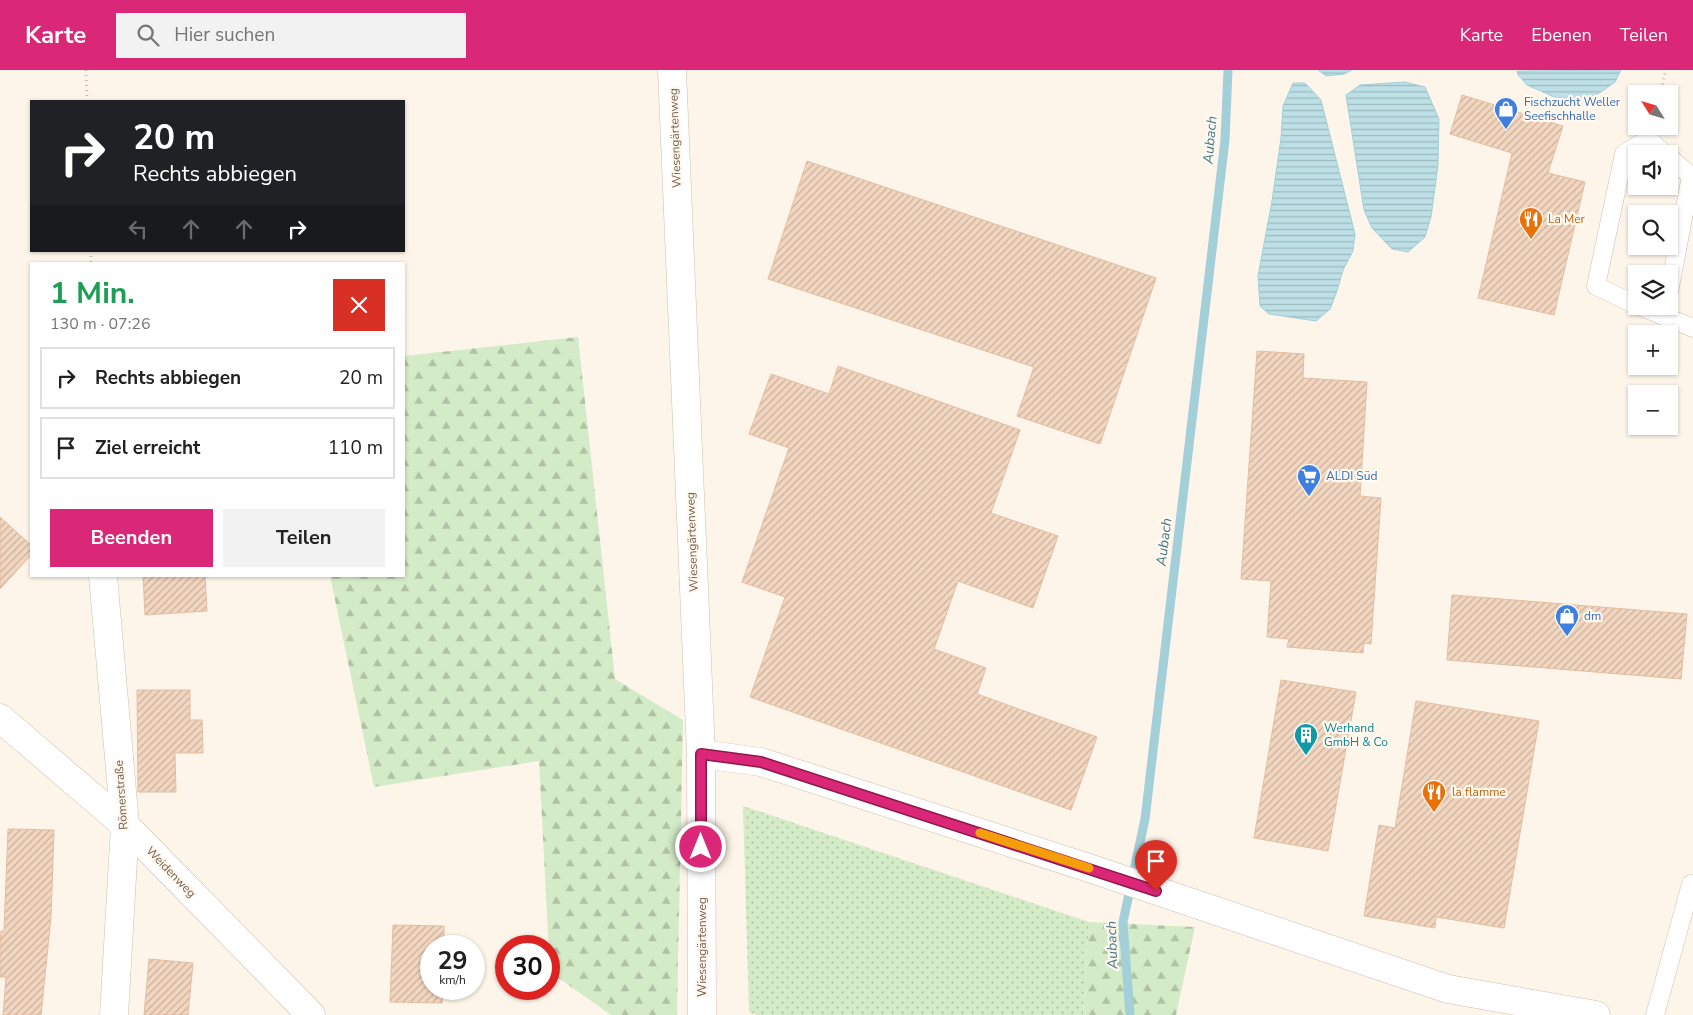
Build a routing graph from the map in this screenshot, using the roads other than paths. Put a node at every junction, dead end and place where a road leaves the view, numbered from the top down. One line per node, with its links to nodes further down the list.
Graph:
1 (672, 70): 12 (street, Wiesengärtenweg)
2 (1638, 145): 3 (lane)
3 (1655, 145)
4 (1628, 152): 7 (lane)
5 (1678, 165): 6 (lane)
6 (1674, 265)
7 (1628, 301)
8 (1670, 315): 9 (lane)
9 (1693, 328)
10 (103, 577): 13 (street, Römerstraße)
11 (0, 718): 13 (street, Weidenweg)
12 (701, 754): 17 (street, Wiesengärtenweg); 18 (street)
13 (124, 825): 15 (street, Römerstraße); 16 (street, Weidenweg)
14 (1691, 884): 19 (lane)
15 (114, 1015)
16 (311, 1015)
17 (702, 1015)
18 (1596, 1015)
19 (1655, 1015)

